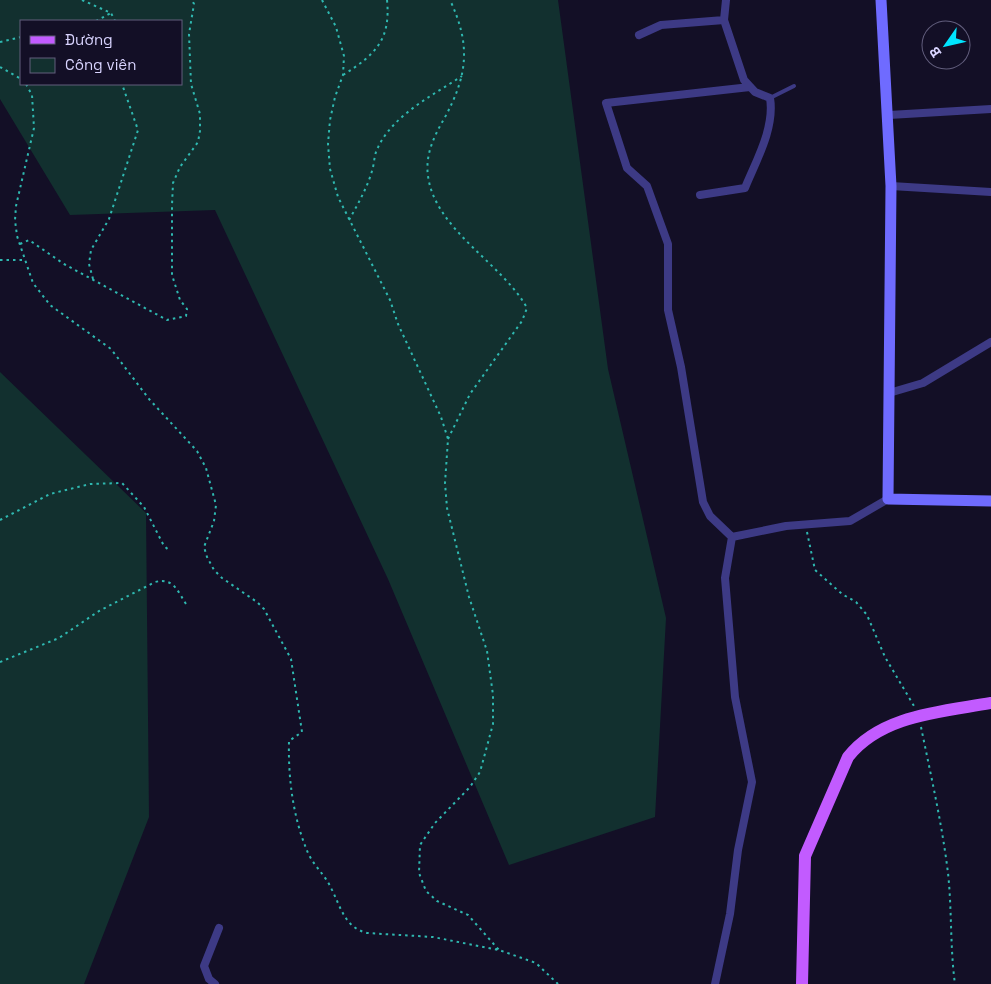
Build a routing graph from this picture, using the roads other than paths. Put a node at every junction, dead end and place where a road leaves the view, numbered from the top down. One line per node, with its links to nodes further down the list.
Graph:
1 (726, 0): 3 (street)
2 (881, 0): 9 (street)
3 (724, 20): 4 (street); 6 (street)
4 (638, 36)
5 (794, 86): 7 (lane)
6 (750, 87): 7 (street); 17 (street)
7 (770, 98): 12 (street)
8 (991, 108): 9 (street)
9 (889, 115): 10 (street)
10 (892, 186): 11 (street); 14 (street)
11 (991, 192)
12 (700, 195)
13 (991, 342): 14 (street)
14 (889, 393): 15 (street)
15 (888, 499): 16 (street); 17 (street)
16 (991, 501)
17 (732, 537): 21 (street)
18 (991, 704): 22 (main road)
19 (219, 928): 20 (street)
20 (215, 984)
21 (714, 984)
22 (802, 984)

